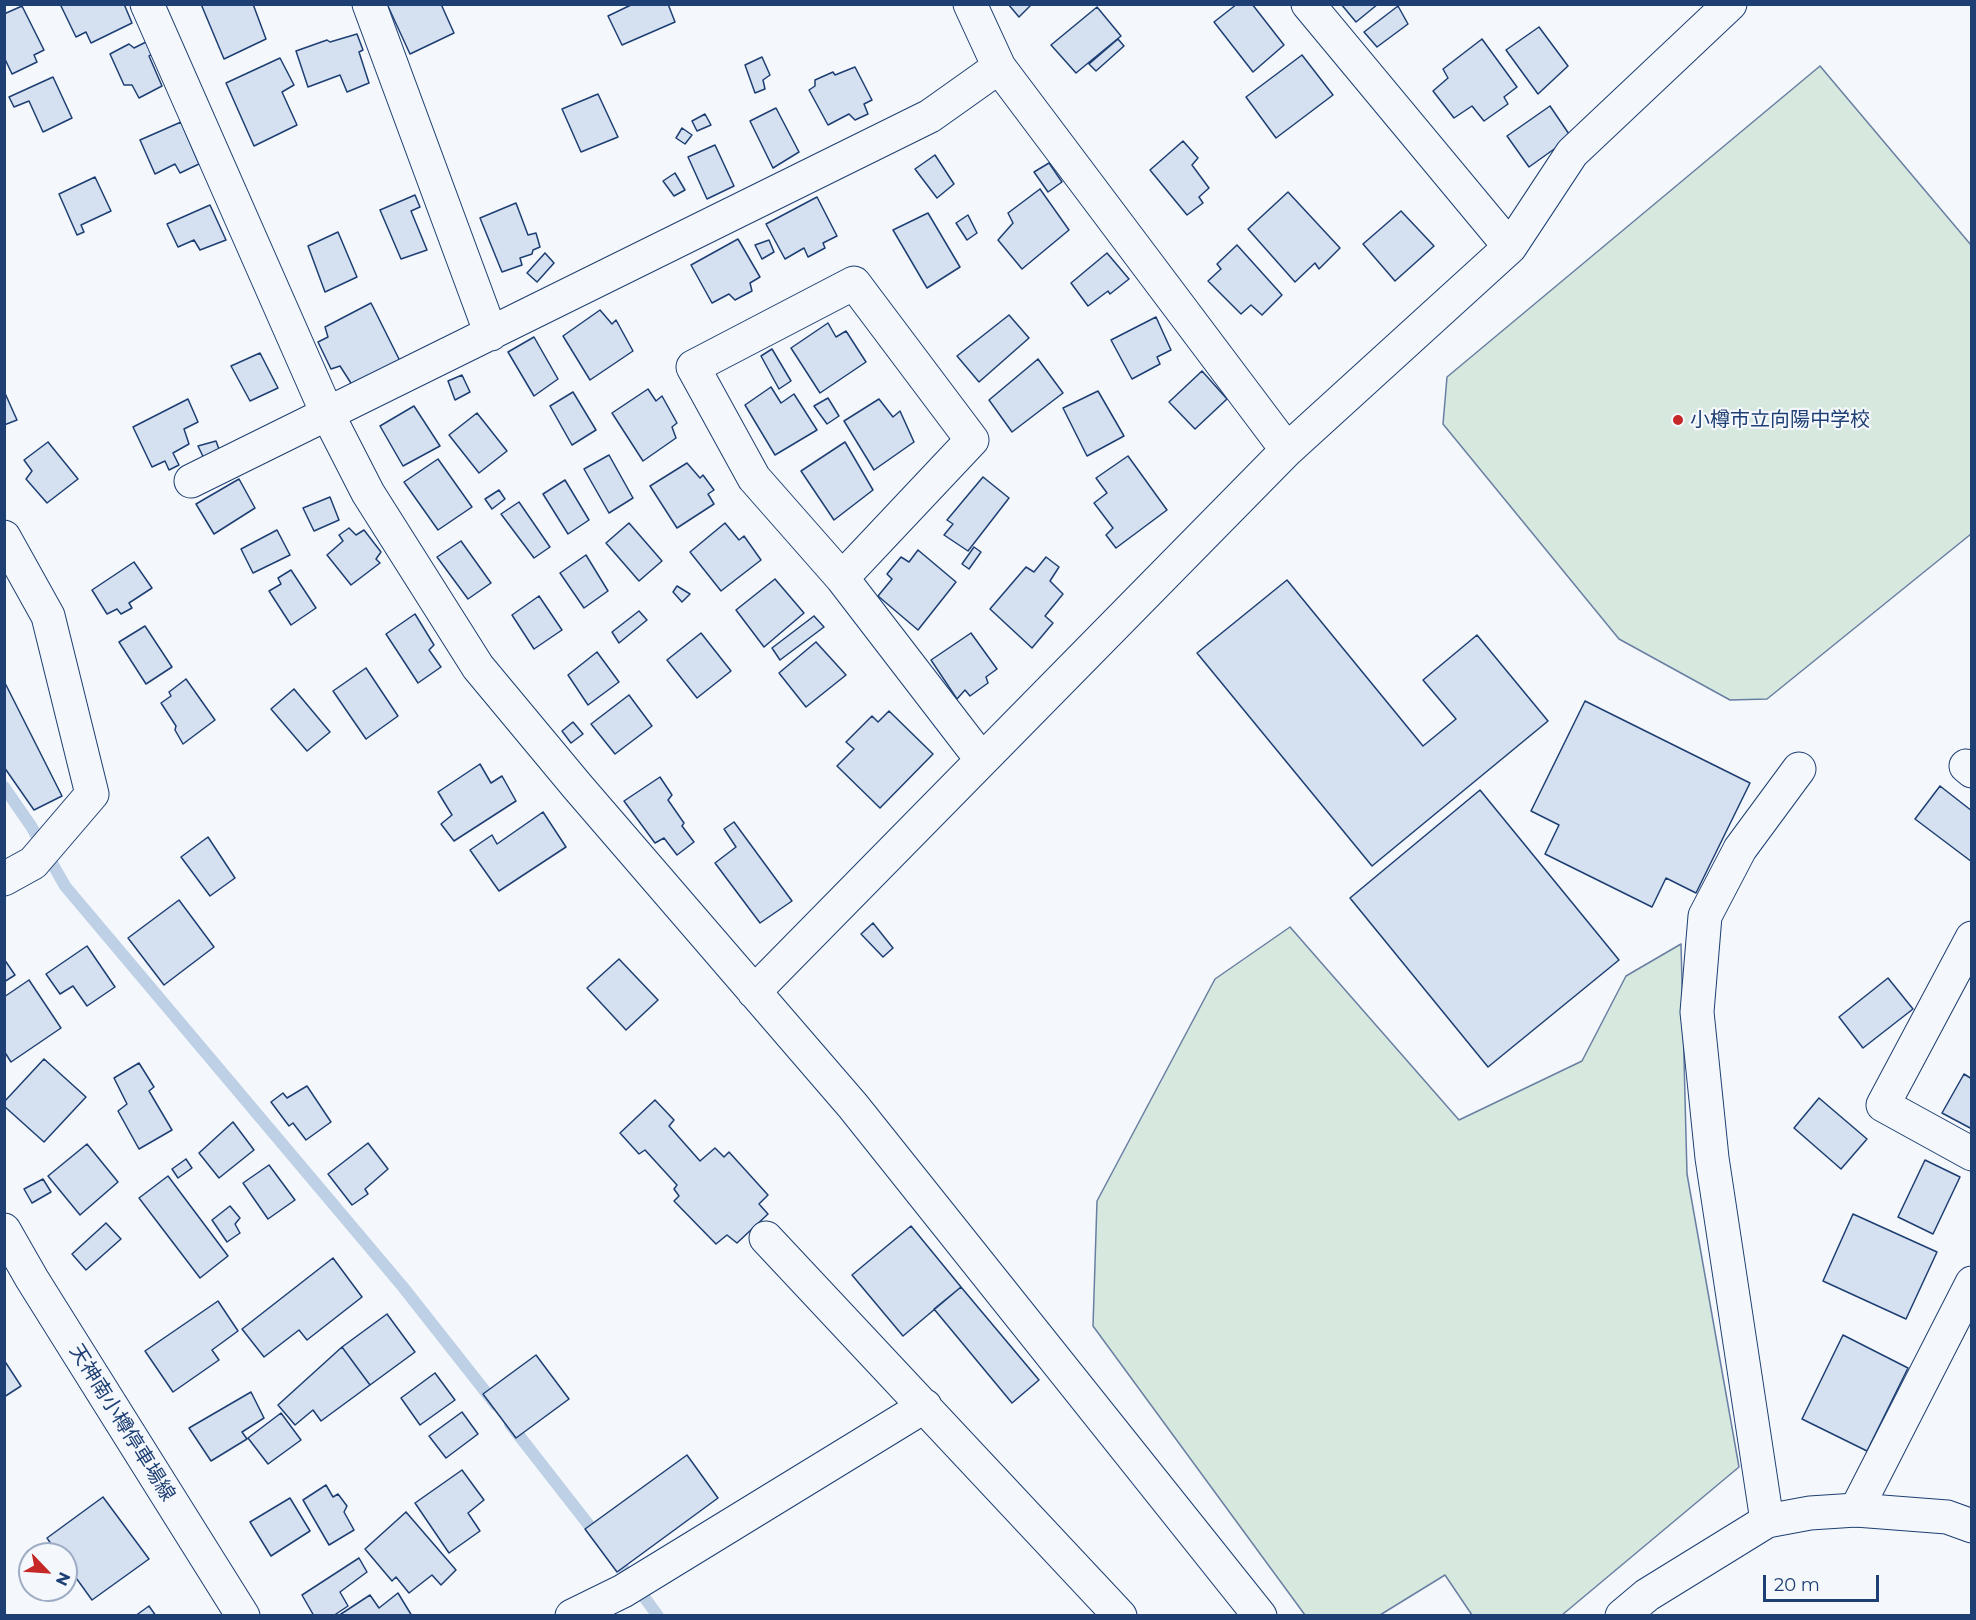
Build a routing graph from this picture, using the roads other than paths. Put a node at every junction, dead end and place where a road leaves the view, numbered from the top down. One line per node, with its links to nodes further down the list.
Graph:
1 (147, 4): 9 (street)
2 (369, 4): 8 (street)
3 (970, 4): 6 (street)
4 (1308, 4): 7 (street)
5 (1730, 4): 7 (street)
6 (999, 67): 8 (street); 10 (street)
7 (1510, 247): 10 (street)
8 (491, 334): 9 (street)
9 (327, 413): 11 (street); 18 (street)
10 (1287, 450): 14 (street)
11 (191, 481)
12 (4, 537): 16 (street)
13 (842, 578): 13 (street); 14 (street)
14 (982, 760): 18 (street)
15 (1798, 769): 25 (street)
16 (4, 879)
17 (1971, 938): 19 (street)
18 (754, 992): 30 (street)
19 (1971, 1154)
20 (766, 1238): 23 (street)
21 (8, 1244): 27 (street, 天神南小樽停車場線)
22 (1971, 1283): 24 (street)
23 (925, 1406): 28 (street); 29 (street)
24 (1856, 1510): 25 (street); 26 (street)
25 (1767, 1521): 31 (street)
26 (1971, 1526)
27 (243, 1616)
28 (572, 1616)
29 (1120, 1616)
30 (1260, 1616)
31 (1622, 1616)

